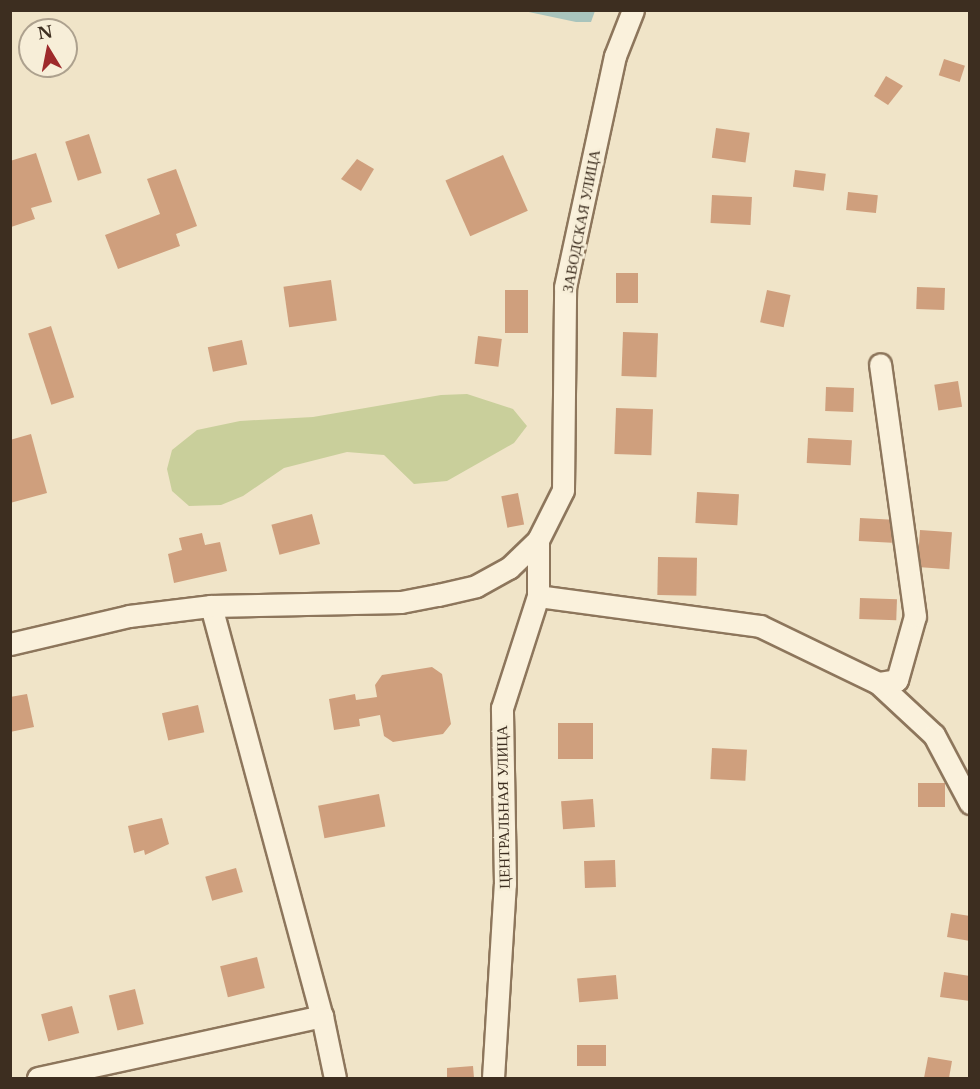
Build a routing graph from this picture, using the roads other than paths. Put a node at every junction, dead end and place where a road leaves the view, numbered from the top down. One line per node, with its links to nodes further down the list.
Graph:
1 (633, 10): 3 (street, ЗАВОДСКАЯ УЛИЦА)
2 (880, 364): 7 (street)
3 (538, 540): 4 (street, ЦЕНТРАЛЬНАЯ УЛИЦА); 5 (street)
4 (538, 596): 7 (street); 12 (street, ЦЕНТРАЛЬНАЯ УЛИЦА)
5 (211, 606): 6 (street); 9 (street)
6 (10, 644)
7 (878, 683): 8 (street)
8 (969, 803)
9 (322, 1016): 10 (street); 11 (street)
10 (38, 1078)
11 (334, 1078)
12 (493, 1078)

